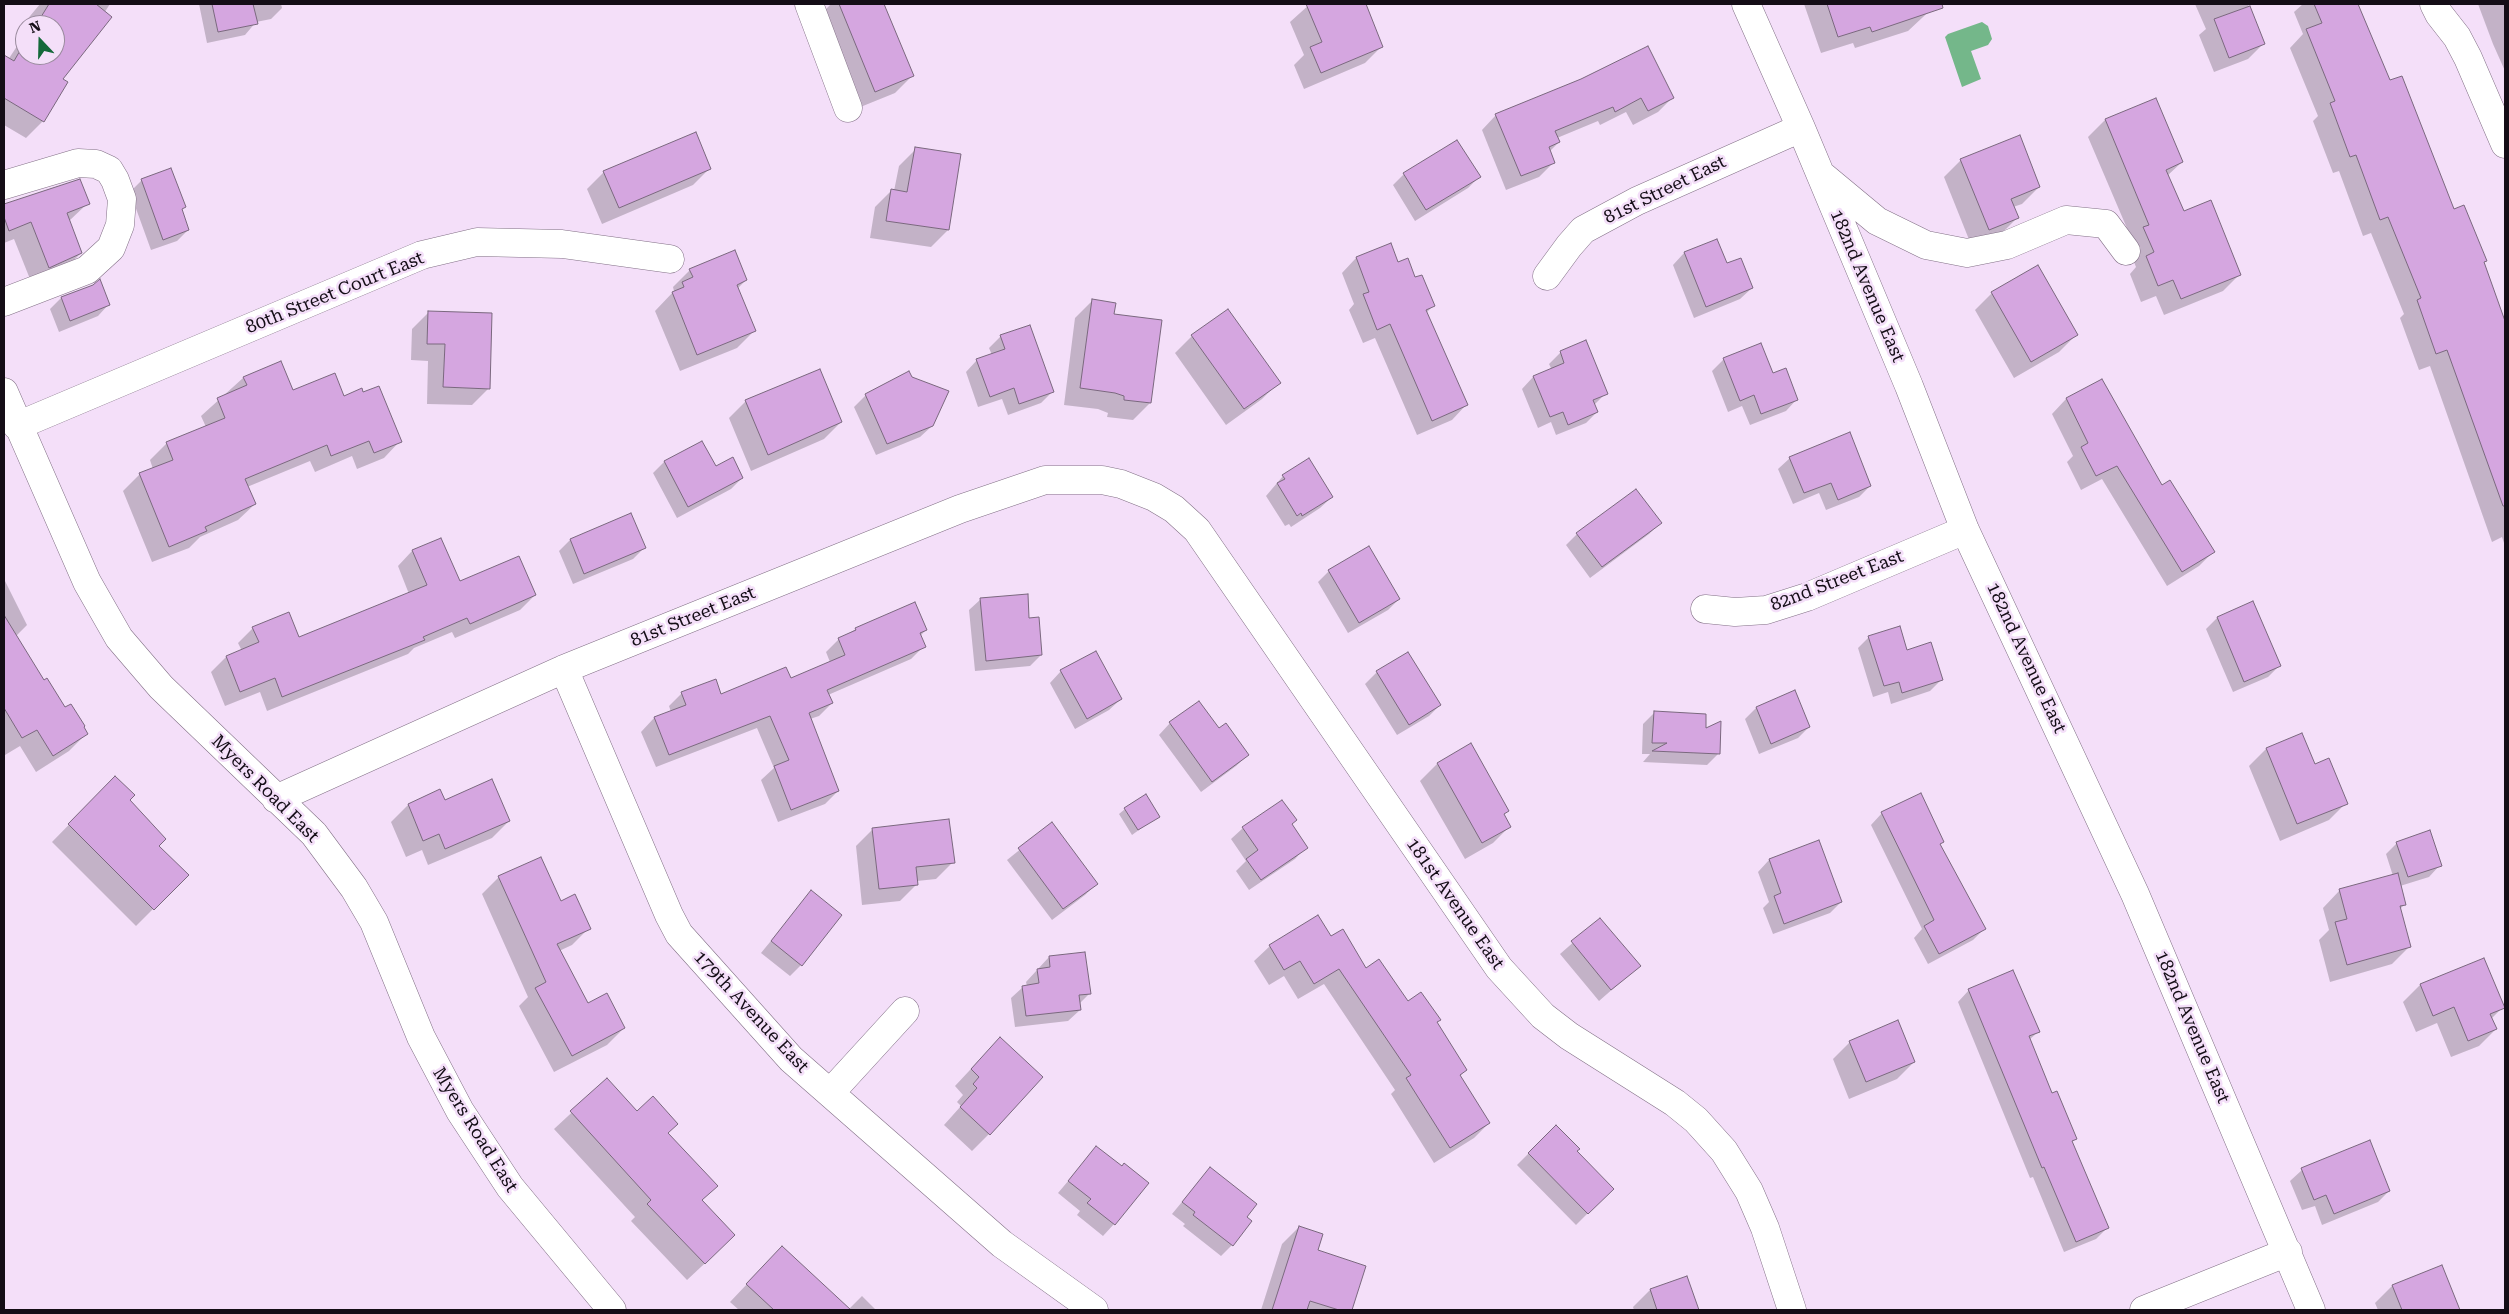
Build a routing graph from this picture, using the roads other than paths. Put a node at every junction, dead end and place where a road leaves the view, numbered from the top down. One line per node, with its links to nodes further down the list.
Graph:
1 (808, 4): 4 (street)
2 (1746, 4): 5 (street, 182nd Avenue East)
3 (2434, 4): 6 (street)
4 (848, 108)
5 (1802, 128): 7 (street, 182nd Avenue East); 11 (street, 81st Street East)
6 (2505, 144)
7 (1821, 175): 9 (street); 16 (street, 182nd Avenue East)
8 (4, 184): 12 (street)
9 (2126, 251)
10 (670, 259): 14 (street, 80th Street Court East)
11 (1548, 276)
12 (4, 302)
13 (4, 392): 14 (street, Myers Road East)
14 (17, 426): 19 (street, Myers Road East)
15 (1121, 484): 18 (street, 81st Street East); 25 (street, 181st Avenue East)
16 (1965, 530): 17 (street, 82nd Street East); 22 (street, 182nd Avenue East)
17 (1705, 610)
18 (564, 669): 19 (street, 81st Street East); 21 (street, 179th Avenue East)
19 (276, 798): 23 (street, Myers Road East)
20 (905, 1011): 21 (street)
21 (830, 1093): 24 (street, 179th Avenue East)
22 (2288, 1252): 26 (street); 27 (street, 182nd Avenue East)
23 (612, 1310)
24 (1094, 1310)
25 (1792, 1310)
26 (2144, 1310)
27 (2311, 1310)

